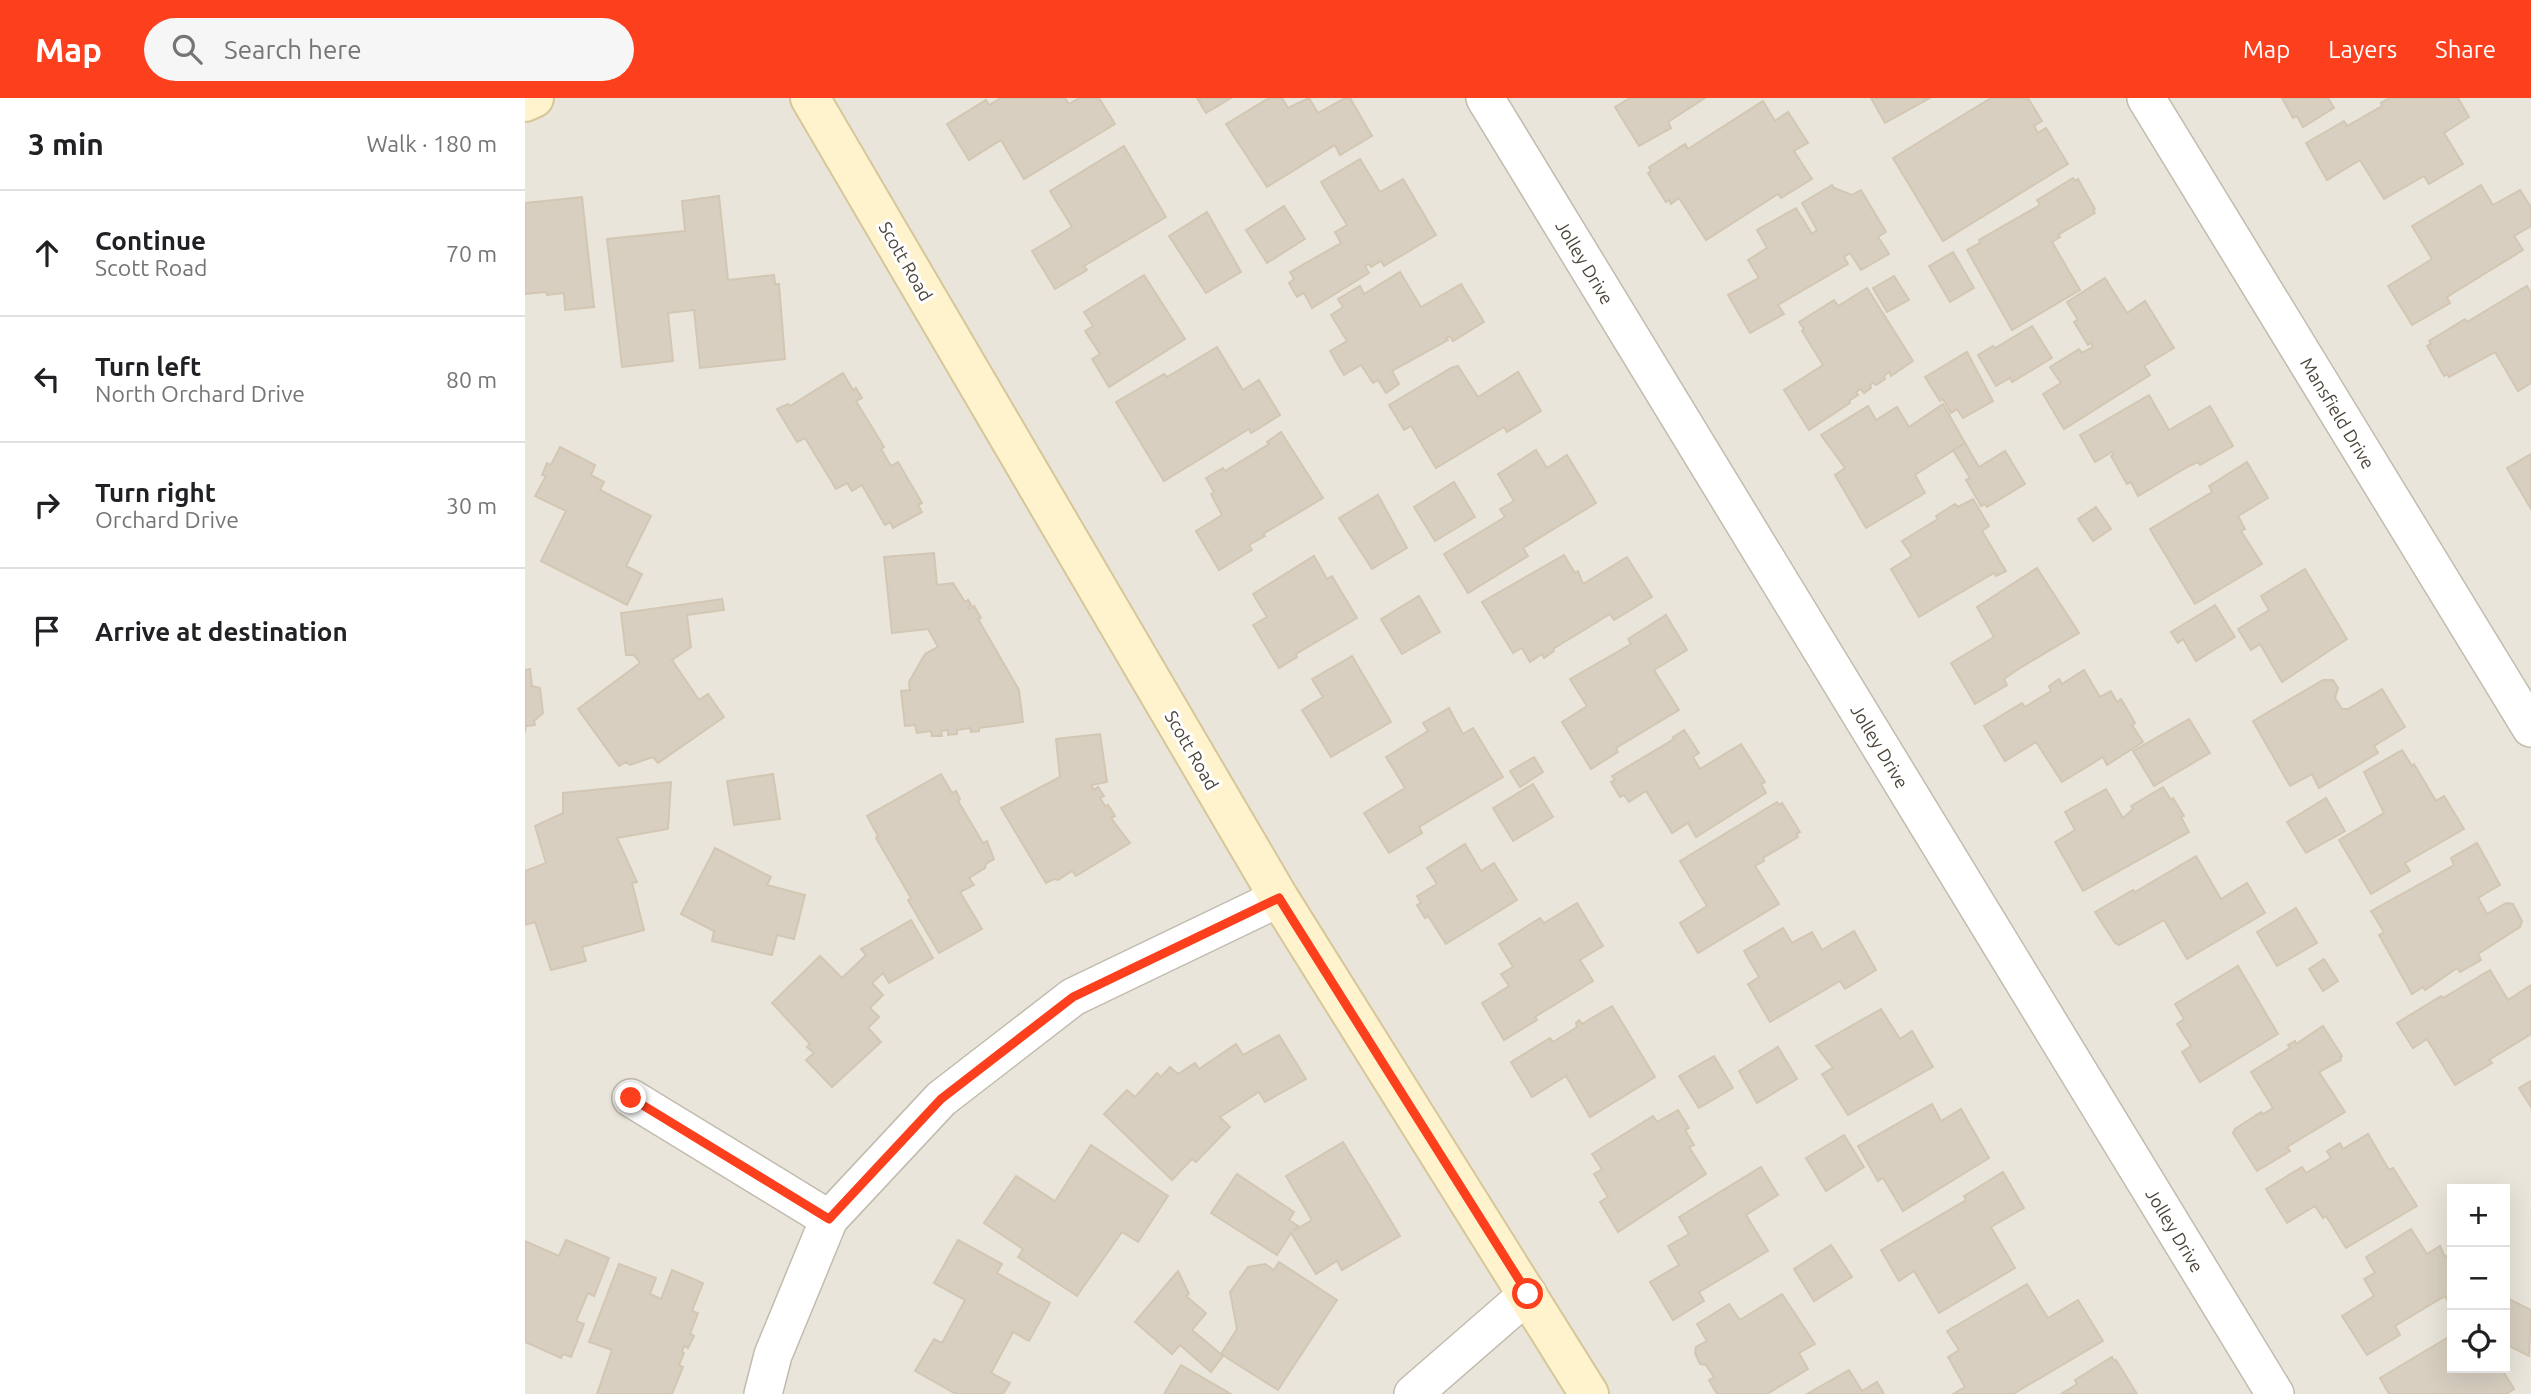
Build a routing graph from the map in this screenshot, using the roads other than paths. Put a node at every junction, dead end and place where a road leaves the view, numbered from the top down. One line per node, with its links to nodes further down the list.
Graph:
1 (534, 98): 5 (street)
2 (810, 98): 7 (street, Scott Road)
3 (1485, 98): 14 (street, Jolley Drive)
4 (2146, 98): 6 (street, Mansfield Drive)
5 (525, 102)
6 (2531, 728)
7 (1279, 898): 9 (street); 10 (street, Scott Road)
8 (631, 1098): 9 (street)
9 (829, 1219): 11 (street)
10 (1528, 1294): 12 (street); 13 (street, Scott Road)
11 (763, 1394)
12 (1413, 1394)
13 (1589, 1394)
14 (2275, 1394)

